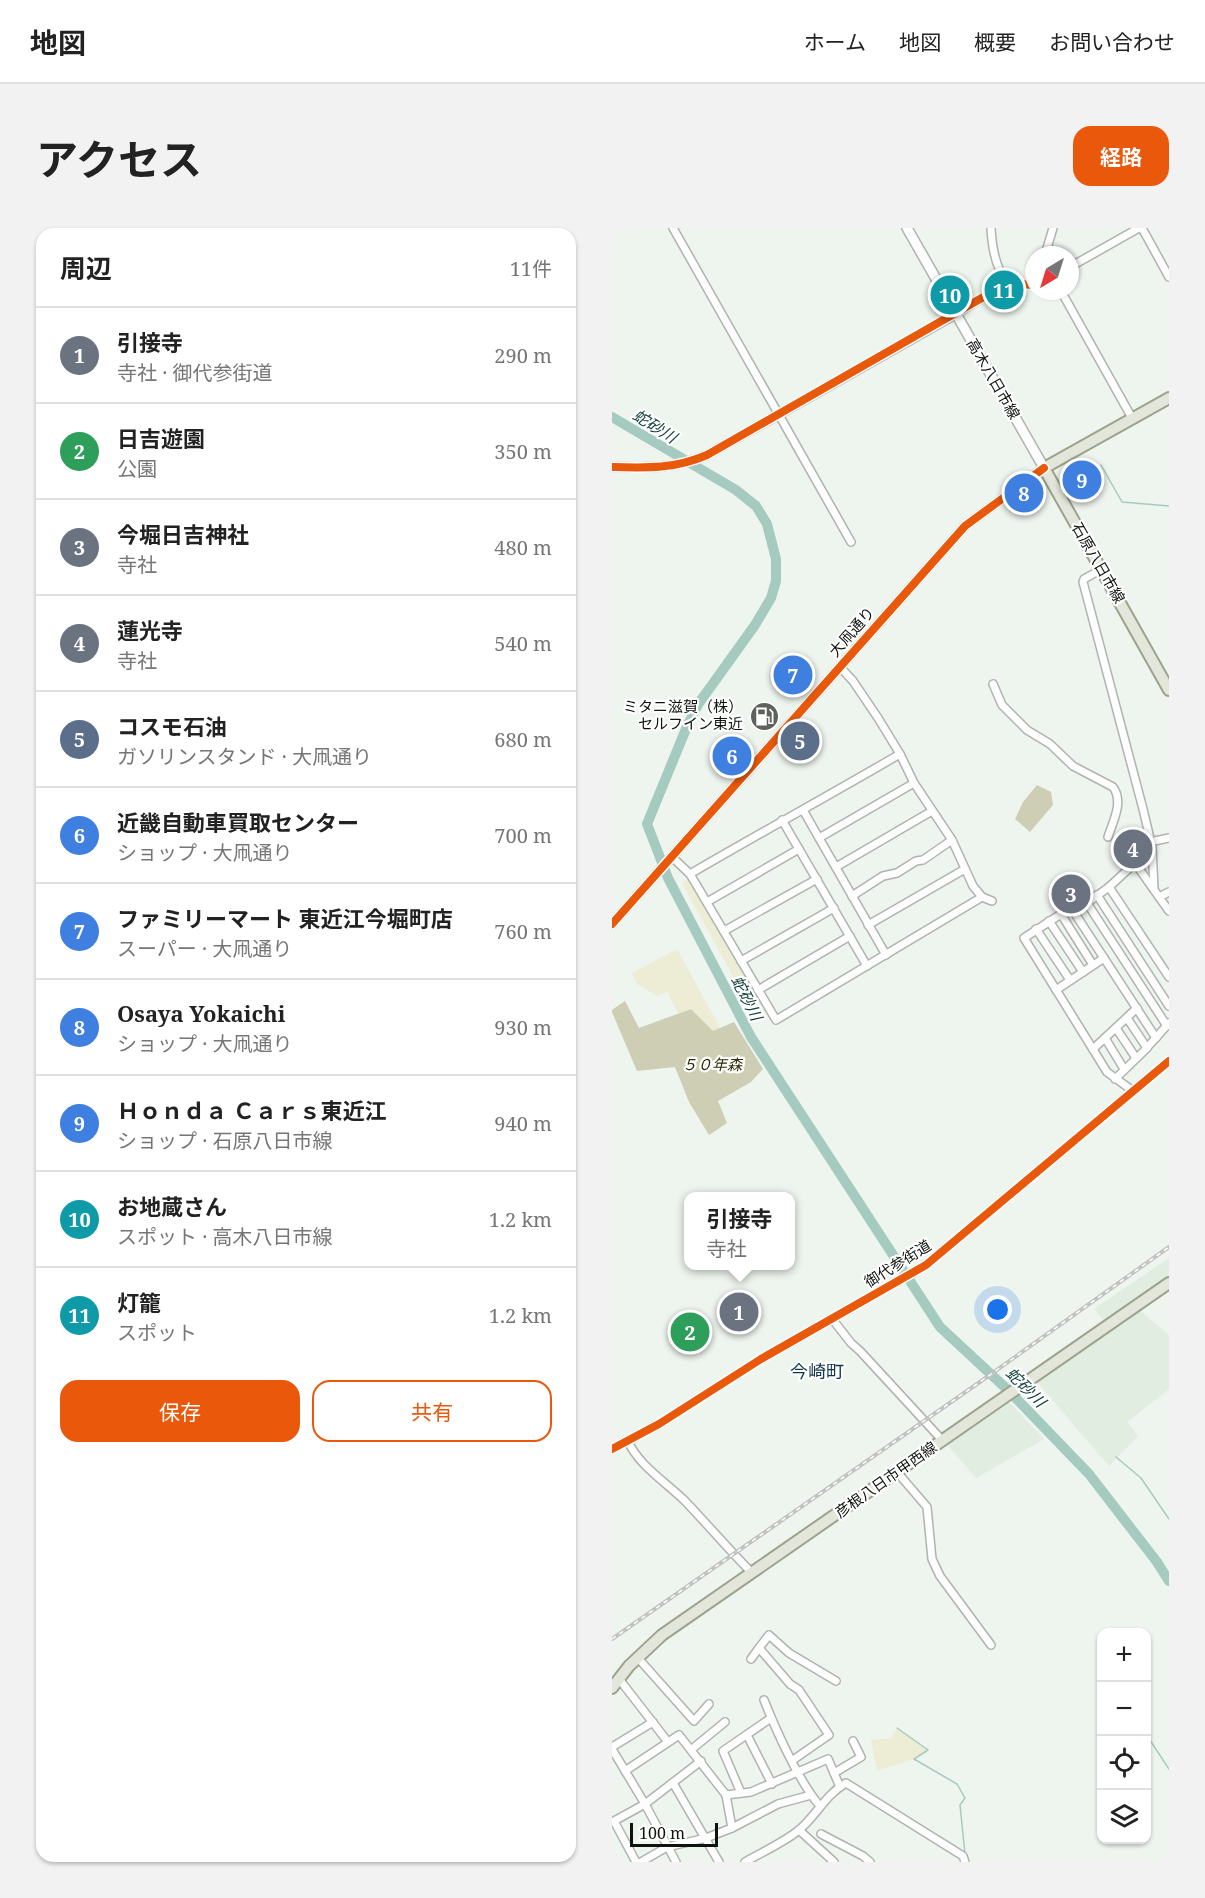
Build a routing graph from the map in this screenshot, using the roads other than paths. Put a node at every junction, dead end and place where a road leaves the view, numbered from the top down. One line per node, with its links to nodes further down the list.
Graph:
1 (673, 228): 14 (street)
2 (907, 228): 12 (main road, 高木八日市線)
3 (991, 228): 9 (street)
4 (1053, 228): 6 (street)
5 (1140, 228): 7 (street); 8 (street)
6 (1048, 246)
7 (1079, 262)
8 (1169, 277)
9 (1008, 283): 10 (street); 12 (street)
10 (1025, 284)
11 (1066, 300): 15 (street)
12 (956, 314): 14 (street); 17 (main road, 高木八日市線)
13 (1169, 398): 15 (main road)
14 (779, 414): 16 (street); 18 (street)
15 (1132, 418): 17 (main road)
16 (612, 467)
17 (1044, 468): 19 (main road, 石原八日市線); 20 (street, 大凧通り)
18 (851, 542)
19 (1102, 570): 22 (main road, 石原八日市線); 32 (street)
20 (840, 667): 23 (street); 34 (street, 大凧通り)
21 (993, 684): 28 (street)
22 (1169, 690)
23 (900, 754): 24 (street); 25 (street)
24 (914, 783): 26 (street); 29 (street)
25 (803, 810): 27 (street); 29 (street)
26 (932, 811): 31 (street); 35 (street)
27 (782, 819): 33 (street); 37 (street)
28 (1108, 837)
29 (819, 838): 35 (street)
30 (1169, 838): 32 (street)
31 (952, 840): 36 (street); 43 (street)
32 (1150, 842): 40 (street)
33 (800, 849): 38 (street); 47 (street)
34 (672, 857): 37 (street); 54 (street, 大凧通り)
35 (836, 867): 43 (street)
36 (965, 869): 44 (street); 55 (street)
37 (690, 874): 47 (street)
38 (817, 879): 49 (street); 57 (street)
39 (1109, 887): 40 (street); 42 (street); 64 (street)
40 (1154, 888): 45 (street)
41 (1169, 892): 45 (street)
42 (1097, 895): 48 (street); 71 (street)
43 (852, 896): 55 (street)
44 (982, 897): 46 (street); 59 (street)
45 (1159, 897): 51 (street)
46 (992, 901)
47 (707, 902): 57 (street)
48 (1087, 903): 50 (street); 74 (street)
49 (834, 908): 58 (street); 62 (street)
50 (1072, 909): 52 (street); 60 (street)
51 (1169, 911)
52 (1061, 914): 53 (street); 63 (street)
53 (1048, 921): 56 (street); 66 (street)
54 (612, 924)
55 (868, 925): 59 (street)
56 (1036, 929): 68 (street); 70 (street)
57 (724, 931): 62 (street)
58 (850, 936): 65 (street); 69 (street)
59 (886, 955): 65 (street)
60 (1104, 958): 63 (street); 72 (street)
61 (1169, 959): 64 (street)
62 (741, 961): 69 (street)
63 (1093, 965): 66 (street)
64 (1161, 965): 67 (street)
65 (867, 966): 69 (street)
66 (1083, 972): 68 (street)
67 (1169, 977)
68 (1070, 980): 70 (street)
69 (758, 990)
70 (1056, 990): 79 (street)
71 (1169, 1006)
72 (1137, 1008): 73 (street); 77 (street)
73 (1127, 1018): 75 (street); 78 (street)
74 (1168, 1024): 77 (street)
75 (1116, 1028): 76 (street); 80 (street)
76 (1105, 1038): 79 (street); 82 (street)
77 (1156, 1038): 78 (street)
78 (1147, 1048): 80 (street)
79 (1093, 1049): 83 (street)
80 (1136, 1058): 82 (street)
81 (1169, 1061): 84 (street, 御代参街道)
82 (1124, 1069): 83 (street)
83 (1115, 1079): 84 (street)
84 (1133, 1091): 86 (street, 御代参街道)
85 (1169, 1283): 87 (main road, 彦根八日市甲西線)
86 (833, 1320): 87 (street); 88 (street, 御代参街道)
87 (942, 1440): 90 (main road, 彦根八日市甲西線)
88 (628, 1441): 89 (street, 御代参街道); 91 (street)
89 (612, 1449)
90 (897, 1472): 91 (main road, 彦根八日市甲西線); 92 (street)
91 (752, 1573): 94 (main road, 彦根八日市甲西線)
92 (991, 1645)
93 (759, 1648): 95 (street); 96 (street); 108 (street)
94 (638, 1658): 97 (main road, 彦根八日市甲西線); 99 (street)
95 (751, 1659)
96 (836, 1681)
97 (615, 1683): 101 (street)
98 (764, 1700): 100 (street)
99 (709, 1704)
100 (771, 1718): 103 (street); 108 (street)
101 (653, 1722): 105 (street); 106 (street)
102 (725, 1722): 107 (street)
103 (747, 1735): 114 (street); 116 (street)
104 (853, 1741): 112 (street)
105 (668, 1742): 107 (street); 110 (street)
106 (612, 1748): 110 (street)
107 (692, 1749): 109 (street)
108 (793, 1760): 111 (street)
109 (701, 1761): 113 (street); 117 (street)
110 (625, 1771): 119 (street)
111 (799, 1772): 112 (street); 114 (street); 118 (street)
112 (834, 1773): 115 (street)
113 (673, 1783): 119 (street); 124 (street)
114 (772, 1784): 116 (street)
115 (840, 1786): 120 (street); 133 (street)
116 (741, 1792): 117 (street)
117 (726, 1794): 121 (street)
118 (811, 1795): 120 (street); 121 (street)
119 (645, 1804): 125 (street); 126 (street)
120 (820, 1806): 122 (street)
121 (732, 1828): 124 (street)
122 (799, 1830): 130 (street); 131 (street)
123 (821, 1834): 132 (street)
124 (706, 1838): 125 (street); 129 (street)
125 (667, 1847): 127 (street); 128 (street)
126 (636, 1862)
127 (641, 1862)
128 (676, 1862)
129 (719, 1862)
130 (745, 1862)
131 (834, 1862)
132 (870, 1862)
133 (965, 1862)

